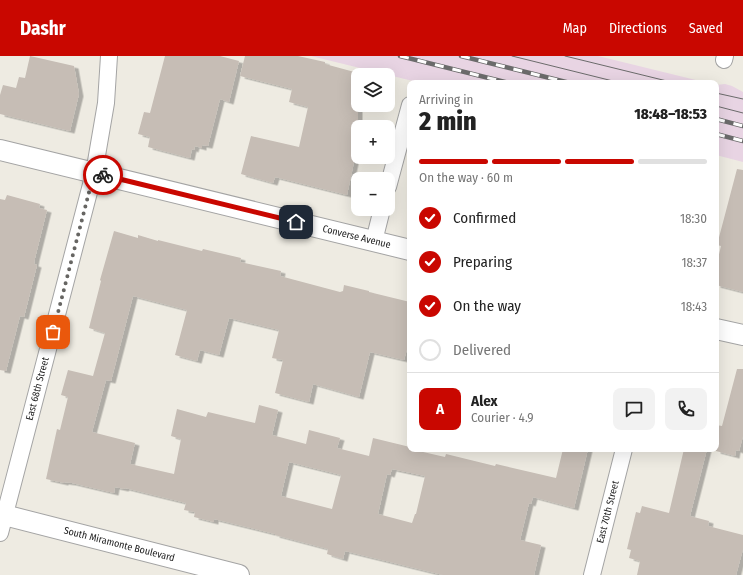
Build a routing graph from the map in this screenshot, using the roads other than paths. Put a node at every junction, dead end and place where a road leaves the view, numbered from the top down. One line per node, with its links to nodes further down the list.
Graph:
1 (108, 56): 5 (street, East 68th Street)
2 (407, 116): 4 (street)
3 (0, 150): 5 (street, Converse Avenue)
4 (392, 172)
5 (94, 173): 7 (street, Converse Avenue); 12 (street, East 68th Street)
6 (380, 216): 7 (street)
7 (374, 240): 8 (street, Converse Avenue)
8 (407, 249)
9 (719, 330): 10 (street)
10 (743, 336)
11 (623, 452): 14 (street, East 70th Street)
12 (2, 521): 13 (street, South Miramonte Boulevard)
13 (239, 575)
14 (592, 575)

